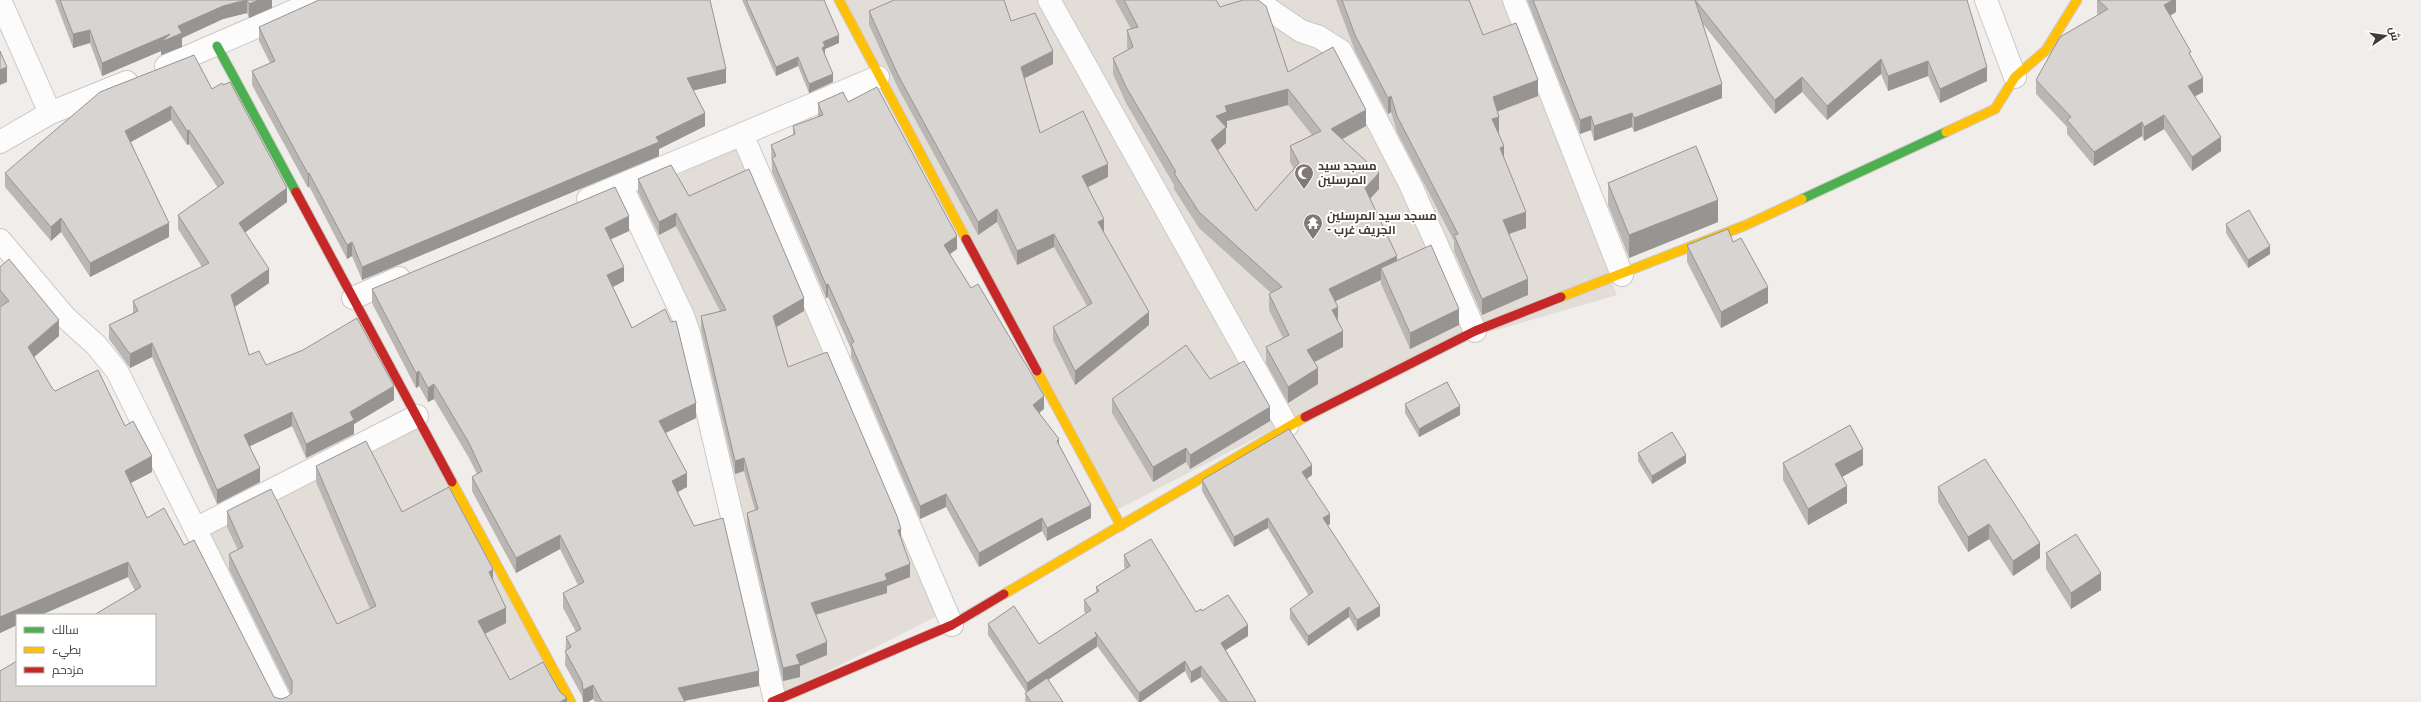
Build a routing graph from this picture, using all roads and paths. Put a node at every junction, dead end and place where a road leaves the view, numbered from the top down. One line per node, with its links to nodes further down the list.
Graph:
1 (0, 0): 13 (street)
2 (319, 0): 9 (street)
3 (839, 0): 11 (street)
4 (1049, 0): 24 (street)
5 (1261, 0): 22 (street)
6 (1514, 0): 20 (street)
7 (1986, 0): 12 (street)
8 (2077, 0): 12 (street)
9 (290, 5): 10 (street)
10 (217, 46): 13 (street); 21 (street)
11 (878, 77): 14 (street); 25 (street)
12 (2015, 77): 20 (street)
13 (50, 113): 15 (street)
14 (742, 134): 16 (street); 27 (street)
15 (0, 142)
16 (621, 186): 17 (street); 28 (street)
17 (570, 207)
18 (0, 240): 26 (street)
19 (418, 271): 21 (street)
20 (1622, 275): 22 (street)
21 (353, 298): 23 (street)
22 (1475, 331): 24 (street)
23 (417, 416): 26 (street); 30 (street)
24 (1287, 426): 25 (street)
25 (1121, 526): 27 (street)
26 (195, 529): 29 (street)
27 (952, 625): 28 (street)
28 (773, 701)
29 (281, 702)
30 (571, 702)

